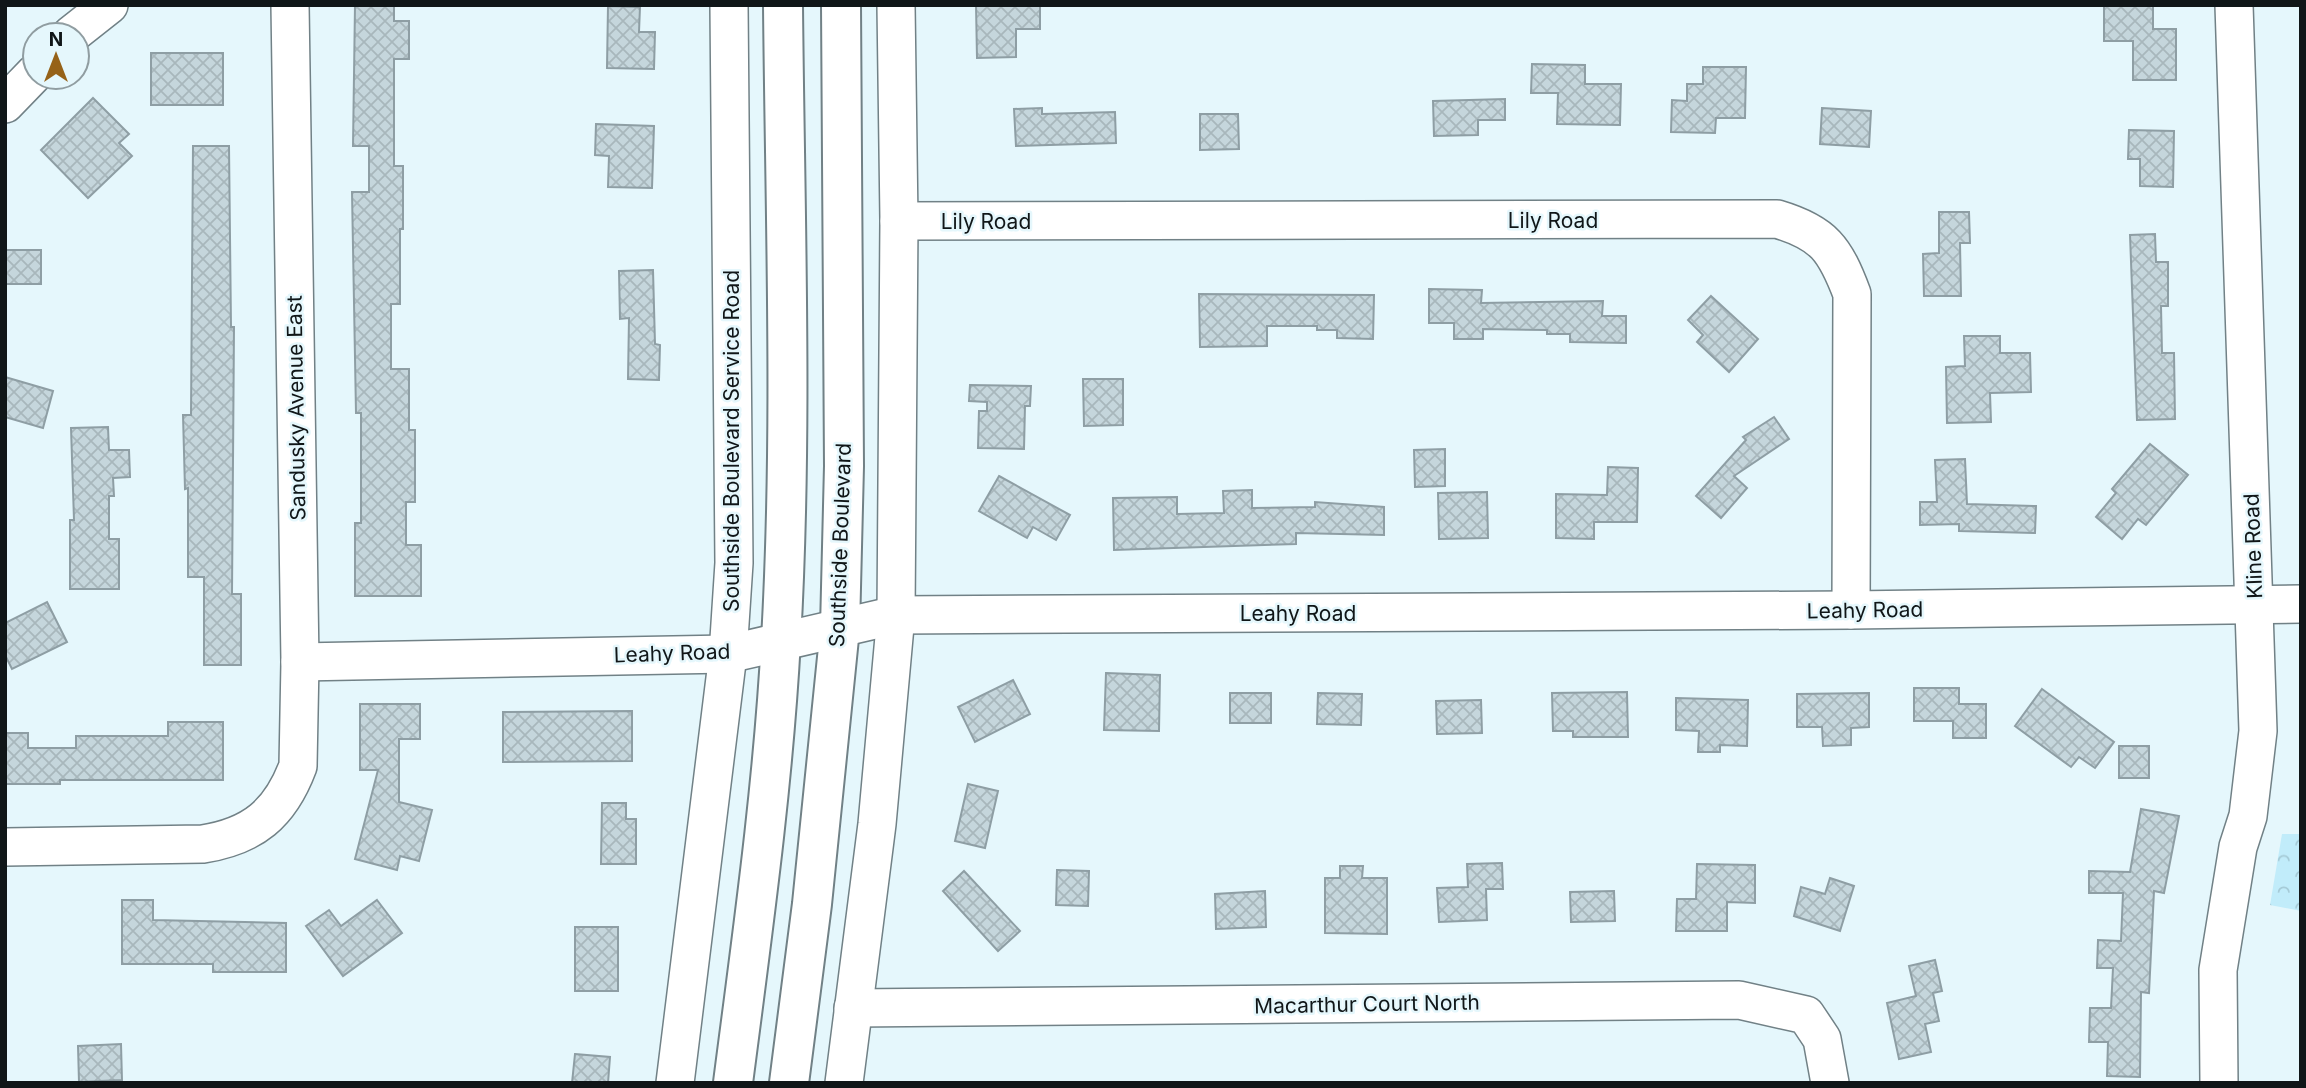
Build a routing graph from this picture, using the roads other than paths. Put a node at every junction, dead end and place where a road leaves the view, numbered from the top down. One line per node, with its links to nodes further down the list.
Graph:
1 (109, 5): 8 (street)
2 (290, 5): 19 (street, Sandusky Avenue East)
3 (729, 5): 18 (street, Southside Boulevard Service Road)
4 (783, 5): 17 (highway)
5 (841, 5): 16 (highway, Southside Boulevard)
6 (896, 5): 11 (street)
7 (2234, 5): 12 (street, Kline Road)
8 (89, 21)
9 (21, 87): 10 (street)
10 (5, 104)
11 (899, 221): 14 (street, Lily Road); 15 (street)
12 (2255, 604): 13 (street, Leahy Road); 14 (street, Leahy Road); 27 (street, Kline Road)
13 (2301, 604)
14 (1851, 610): 15 (street, Leahy Road)
15 (896, 615): 16 (street, Leahy Road); 21 (street)
16 (840, 628): 17 (street, Leahy Road); 24 (highway, Southside Boulevard)
17 (781, 640): 18 (street, Leahy Road); 23 (highway)
18 (728, 654): 19 (street, Leahy Road); 22 (street, Southside Boulevard Service Road)
19 (300, 662): 20 (street, Sandusky Avenue East)
20 (5, 846)
21 (853, 1009): 25 (street); 26 (street, Macarthur Court North)
22 (675, 1083)
23 (733, 1083)
24 (789, 1083)
25 (844, 1083)
26 (1830, 1083)
27 (2219, 1083)

